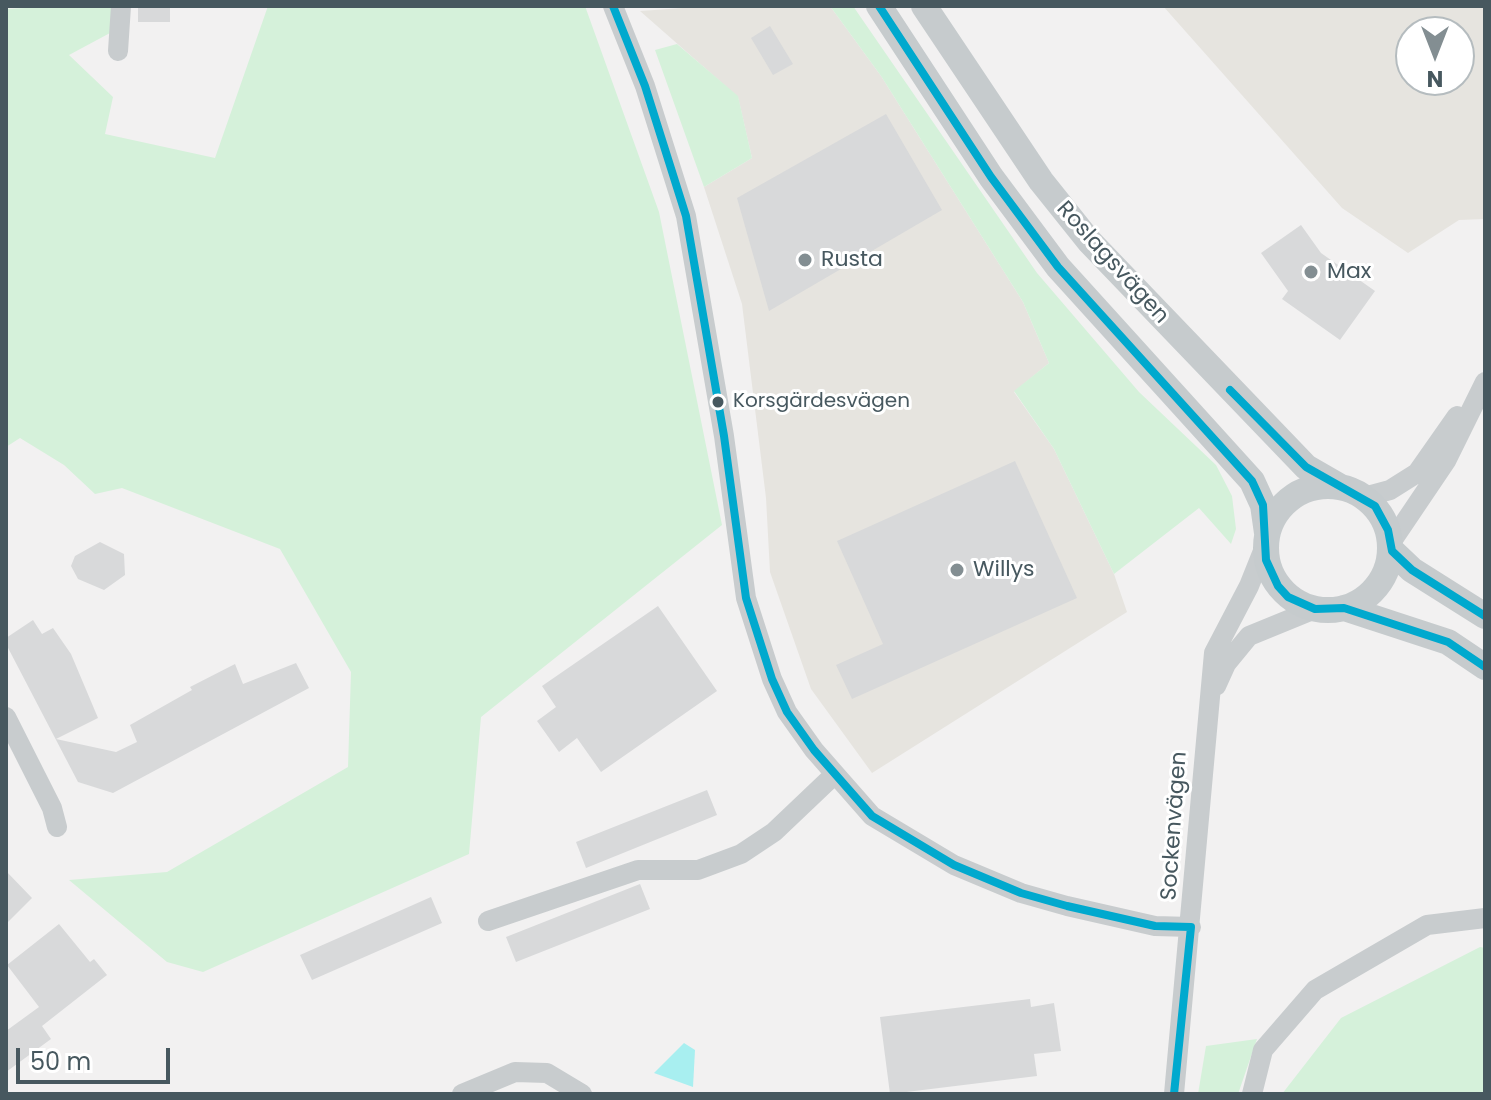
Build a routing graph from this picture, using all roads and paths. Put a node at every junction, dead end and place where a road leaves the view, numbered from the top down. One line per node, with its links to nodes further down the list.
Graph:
1 (121, 6): 5 (street)
2 (613, 6): 17 (street)
3 (879, 6): 9 (main road, Roslagsvägen)
4 (924, 6): 7 (main road, Roslagsvägen)
5 (118, 51)
6 (1485, 380): 8 (street); 10 (street)
7 (1339, 486): 8 (main road); 9 (main road)
8 (1364, 497): 10 (main road)
9 (1266, 540): 12 (main road); 15 (street, Sockenvägen)
10 (1391, 548): 11 (main road); 13 (main road)
11 (1344, 608): 12 (main road); 14 (main road)
12 (1315, 609): 15 (street, Sockenvägen)
13 (1485, 616)
14 (1485, 667)
15 (1208, 704): 21 (street, Sockenvägen)
16 (6, 717): 18 (street)
17 (835, 774): 20 (street); 21 (street)
18 (57, 827)
19 (1485, 918): 25 (street)
20 (488, 921)
21 (1191, 927): 24 (street, Sockenvägen)
22 (462, 1094): 23 (street)
23 (582, 1094)
24 (1174, 1094)
25 (1252, 1094)

